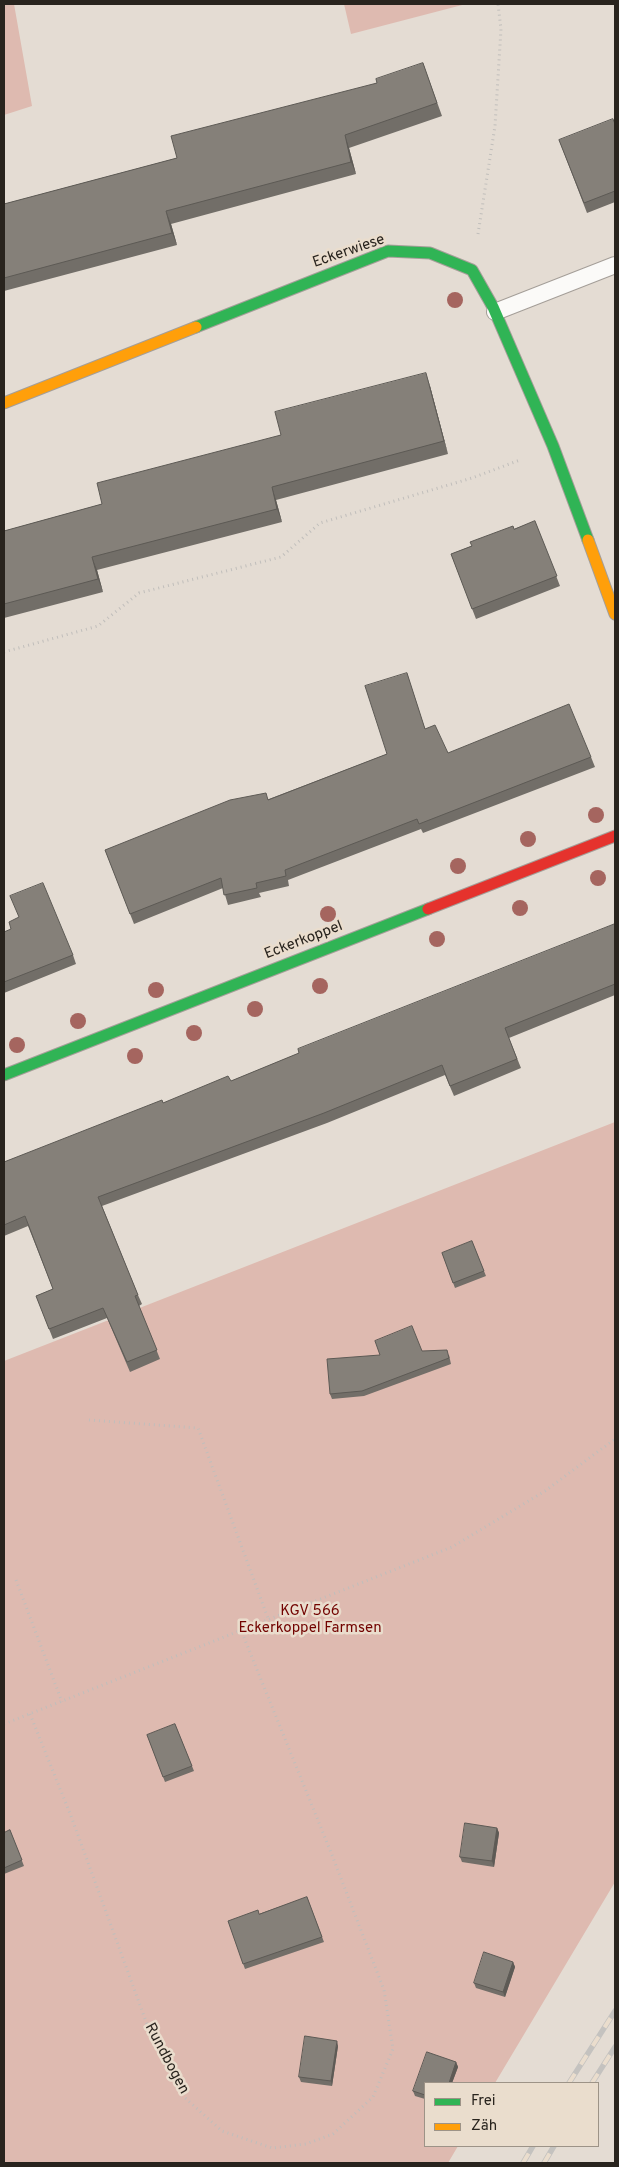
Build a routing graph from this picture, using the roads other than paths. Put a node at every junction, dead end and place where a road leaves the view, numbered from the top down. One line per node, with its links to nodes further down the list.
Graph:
1 (615, 264): 2 (lane)
2 (495, 312): 3 (street, Eckerwiese); 4 (street)
3 (4, 403)
4 (615, 614)
5 (615, 836): 6 (street, Eckerkoppel)
6 (4, 1075)

